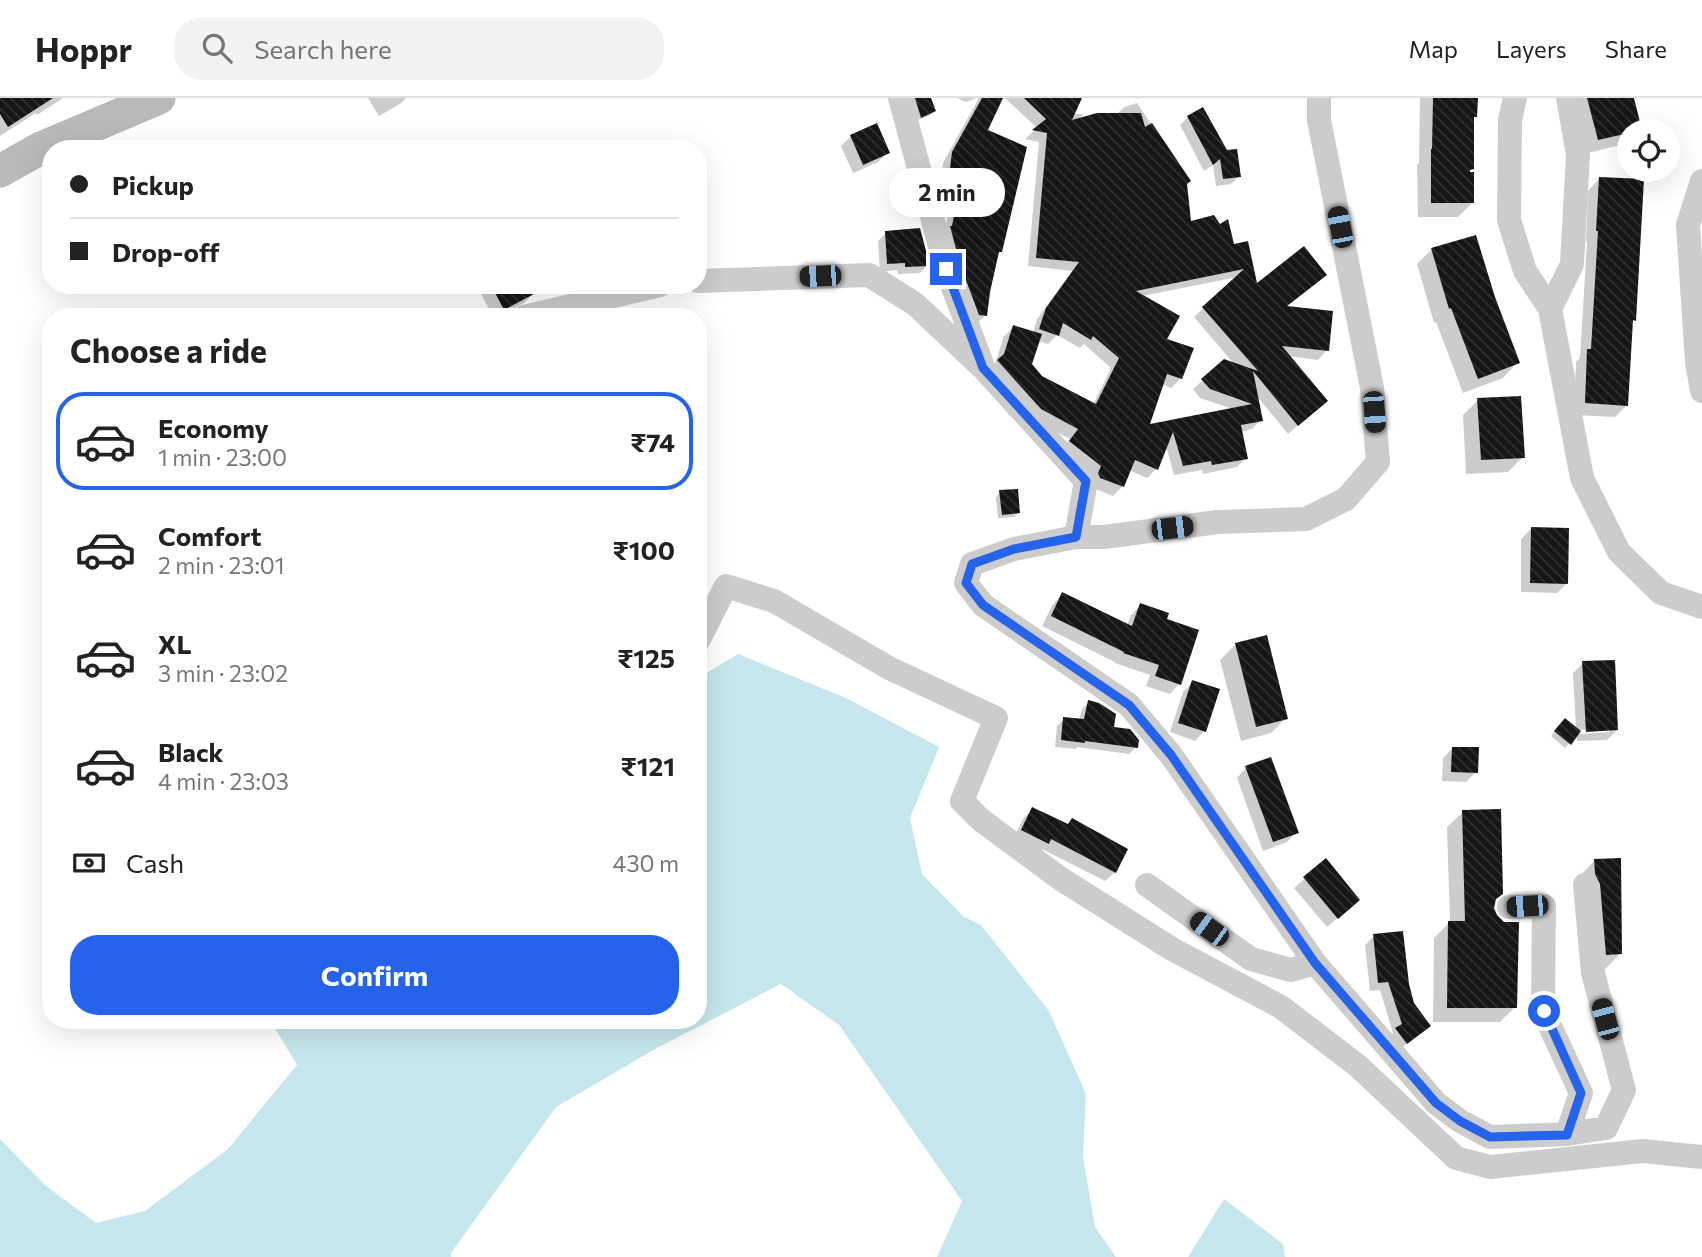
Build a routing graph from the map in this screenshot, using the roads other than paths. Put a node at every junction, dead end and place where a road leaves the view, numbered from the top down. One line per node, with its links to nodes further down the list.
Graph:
1 (159, 98): 6 (street)
2 (900, 98): 14 (street)
3 (1319, 98): 16 (street)
4 (1515, 98): 13 (street)
5 (1568, 98): 13 (street)
6 (60, 140)
7 (42, 148): 8 (street)
8 (0, 171)
9 (1702, 181): 15 (street)
10 (707, 281): 14 (street)
11 (621, 294): 12 (street)
12 (562, 308)
13 (1550, 309): 17 (street)
14 (983, 368): 16 (street)
15 (1702, 391)
16 (1076, 537): 22 (street)
17 (1702, 607)
18 (707, 623): 24 (street)
19 (1147, 885): 22 (street)
20 (1585, 885): 23 (street)
21 (1509, 907): 23 (street)
22 (1315, 963): 23 (street)
23 (1567, 1135)
24 (1702, 1157)

